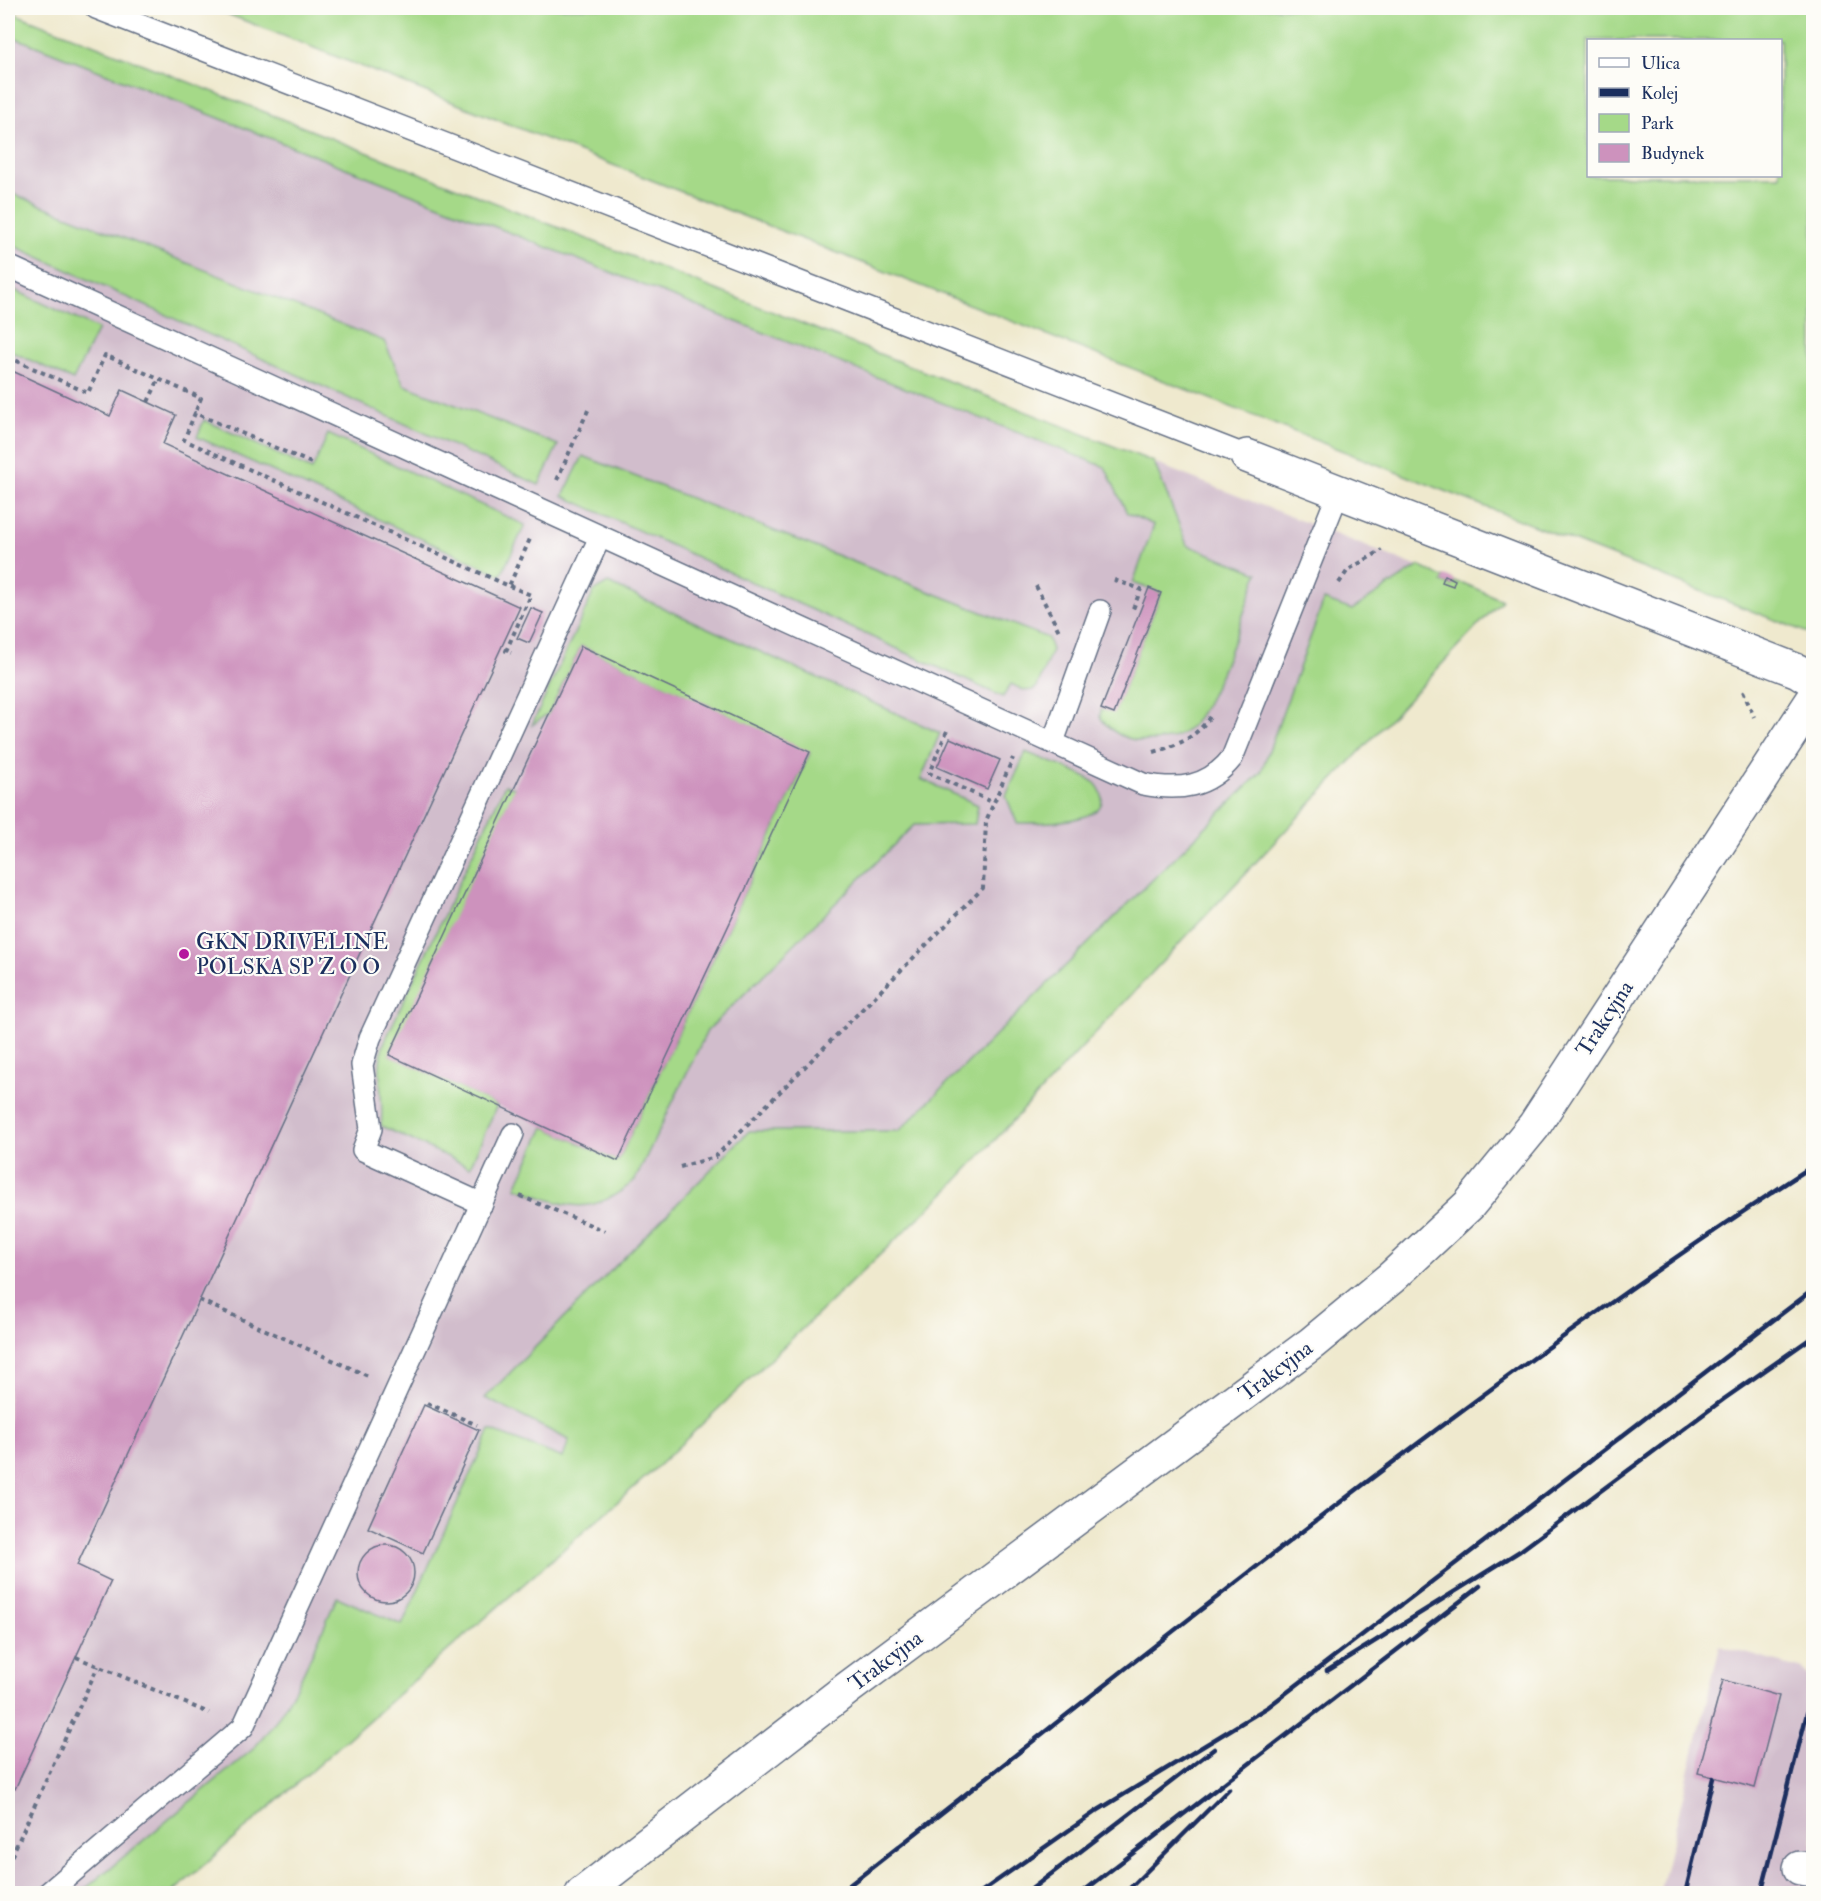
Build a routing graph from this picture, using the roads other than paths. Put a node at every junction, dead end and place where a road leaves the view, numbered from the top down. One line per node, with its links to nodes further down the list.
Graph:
1 (96, 8): 3 (lane)
2 (8, 266): 5 (lane)
3 (1247, 456): 4 (street)
4 (1339, 491): 7 (street); 9 (lane)
5 (600, 537): 9 (lane); 11 (lane)
6 (1100, 611): 9 (lane)
7 (1814, 681)
8 (1814, 698): 13 (street, Trakcyjna)
9 (1053, 742)
10 (513, 1134): 11 (lane)
11 (482, 1204): 12 (lane)
12 (47, 1893)
13 (582, 1893)

